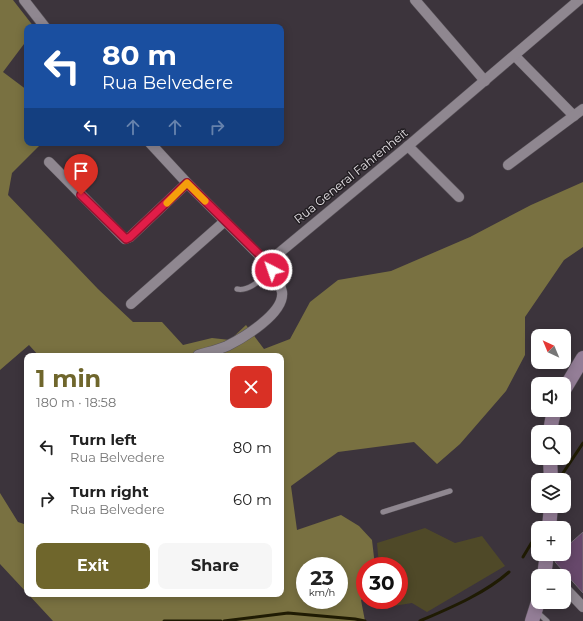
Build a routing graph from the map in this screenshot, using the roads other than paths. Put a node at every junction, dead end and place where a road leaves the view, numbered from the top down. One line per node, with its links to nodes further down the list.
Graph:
1 (24, 0): 4 (street)
2 (415, 0): 6 (street)
3 (579, 0): 5 (street, Rua General Fahrenheit)
4 (43, 24)
5 (515, 56): 6 (street, Rua General Fahrenheit); 8 (street)
6 (485, 82): 10 (street, Rua General Fahrenheit)
7 (583, 109): 8 (street)
8 (574, 116): 12 (street)
9 (153, 146): 13 (street)
10 (408, 146): 14 (street); 16 (street, Rua General Fahrenheit)
11 (49, 162): 13 (street)
12 (508, 165)
13 (187, 183): 15 (street)
14 (459, 196)
15 (225, 221): 16 (street); 18 (street)
16 (269, 266): 17 (lane); 19 (street)
17 (238, 289)
18 (131, 304)
19 (207, 353)
20 (583, 358): 21 (main road)
21 (571, 378)
22 (450, 491): 23 (lane)
23 (383, 512)
24 (571, 594): 25 (street)
25 (583, 607)
26 (535, 611): 27 (lane)
27 (547, 621)

